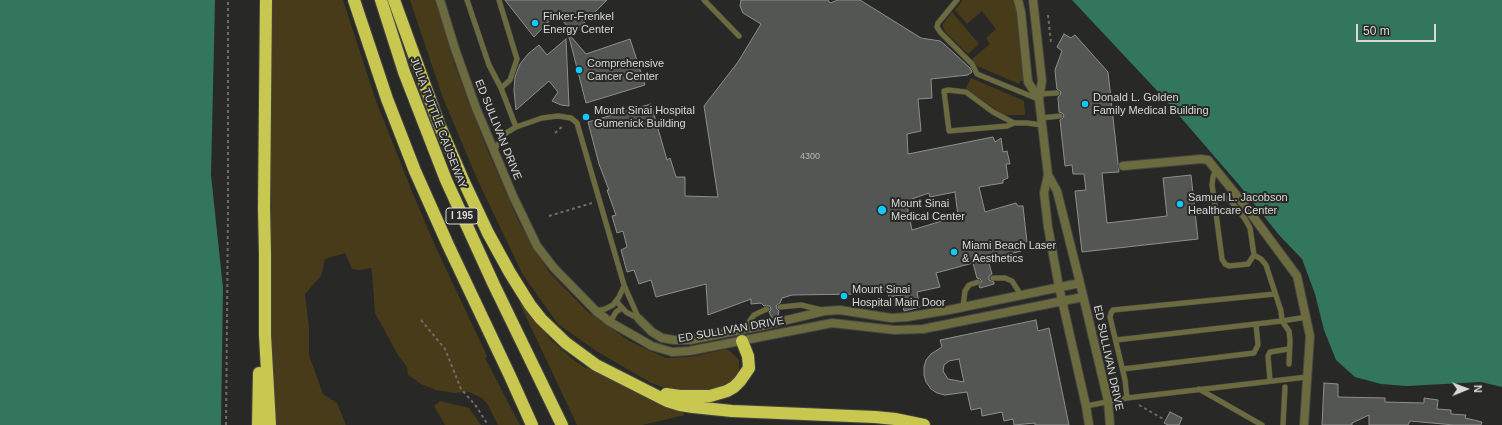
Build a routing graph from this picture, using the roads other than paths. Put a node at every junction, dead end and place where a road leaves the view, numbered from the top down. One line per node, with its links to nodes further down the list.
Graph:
1 (266, 0): 27 (highway)
2 (354, 0): 66 (highway, I 195)
3 (381, 0): 67 (highway, JULIA TUTTLE CAUSEWAY / I 195)
4 (394, 0): 59 (highway)
5 (440, 0): 22 (street, ED SULLIVAN DRIVE)
6 (467, 0): 15 (lane)
7 (498, 0): 15 (lane)
8 (704, 0): 14 (lane)
9 (957, 0): 17 (lane)
10 (1018, 0): 13 (street, ED SULLIVAN DRIVE)
11 (1033, 0): 12 (street, ED SULLIVAN DRIVE)
12 (1035, 13): 13 (street); 17 (street, ED SULLIVAN DRIVE)
13 (1022, 23): 17 (street, ED SULLIVAN DRIVE)
14 (739, 36)
15 (501, 88): 21 (lane)
16 (1057, 93): 17 (lane)
17 (1039, 97): 19 (street, ED SULLIVAN DRIVE)
18 (1060, 116): 19 (lane)
19 (1041, 121): 20 (lane); 25 (street, ED SULLIVAN DRIVE)
20 (1014, 122): 20 (lane)
21 (516, 127): 22 (lane); 32 (lane)
22 (494, 150): 43 (street, ED SULLIVAN DRIVE)
23 (1123, 166): 24 (street)
24 (1216, 168): 26 (lane); 45 (street)
25 (1048, 175): 31 (street, ED SULLIVAN DRIVE); 33 (street, ED SULLIVAN DRIVE)
26 (1214, 198): 28 (lane); 28 (lane)
27 (264, 208): 64 (highway); 65 (highway)
28 (1254, 255): 34 (lane)
29 (993, 278): 35 (lane)
30 (978, 282): 40 (lane)
31 (1080, 283): 33 (street, ED SULLIVAN DRIVE); 36 (street, ED SULLIVAN DRIVE)
32 (624, 285): 38 (lane); 46 (lane)
33 (1060, 287): 35 (street, ED SULLIVAN DRIVE); 37 (street, ED SULLIVAN DRIVE)
34 (1274, 294): 47 (lane); 51 (lane)
35 (1021, 295): 40 (street, ED SULLIVAN DRIVE)
36 (1083, 297): 37 (street, ED SULLIVAN DRIVE); 62 (street, ED SULLIVAN DRIVE)
37 (1062, 301): 52 (street, ED SULLIVAN DRIVE); 63 (street, ED SULLIVAN DRIVE)
38 (617, 302): 41 (lane); 43 (lane)
39 (780, 307): 44 (lane)
40 (963, 307): 44 (street, ED SULLIVAN DRIVE)
41 (622, 308): 46 (lane); 48 (lane)
42 (767, 309): 50 (lane)
43 (596, 311): 48 (street, ED SULLIVAN DRIVE)
44 (825, 311): 50 (street, ED SULLIVAN DRIVE)
45 (1307, 317): 47 (lane); 56 (street)
46 (639, 319): 50 (street, ED SULLIVAN DRIVE)
47 (1282, 321): 49 (lane); 53 (lane)
48 (610, 322): 52 (street, ED SULLIVAN DRIVE)
49 (1256, 324): 51 (lane); 55 (lane)
50 (744, 328)
51 (1116, 340): 55 (lane)
52 (742, 341): 59 (highway)
53 (1289, 349): 54 (lane); 57 (lane)
54 (1289, 364)
55 (1123, 369): 61 (lane)
56 (1307, 376): 57 (lane); 73 (street)
57 (1270, 381): 60 (lane)
58 (1285, 386): 72 (lane)
59 (644, 389): 68 (highway)
60 (1199, 389): 61 (lane); 71 (lane)
61 (1127, 398): 62 (lane)
62 (1108, 401): 63 (lane); 70 (street, ED SULLIVAN DRIVE)
63 (1086, 406): 69 (street, ED SULLIVAN DRIVE)
64 (258, 425)
65 (270, 425)
66 (532, 425)
67 (562, 425)
68 (924, 425)
69 (1089, 425)
70 (1110, 425)
71 (1262, 425)
72 (1283, 425)
73 (1304, 425)

